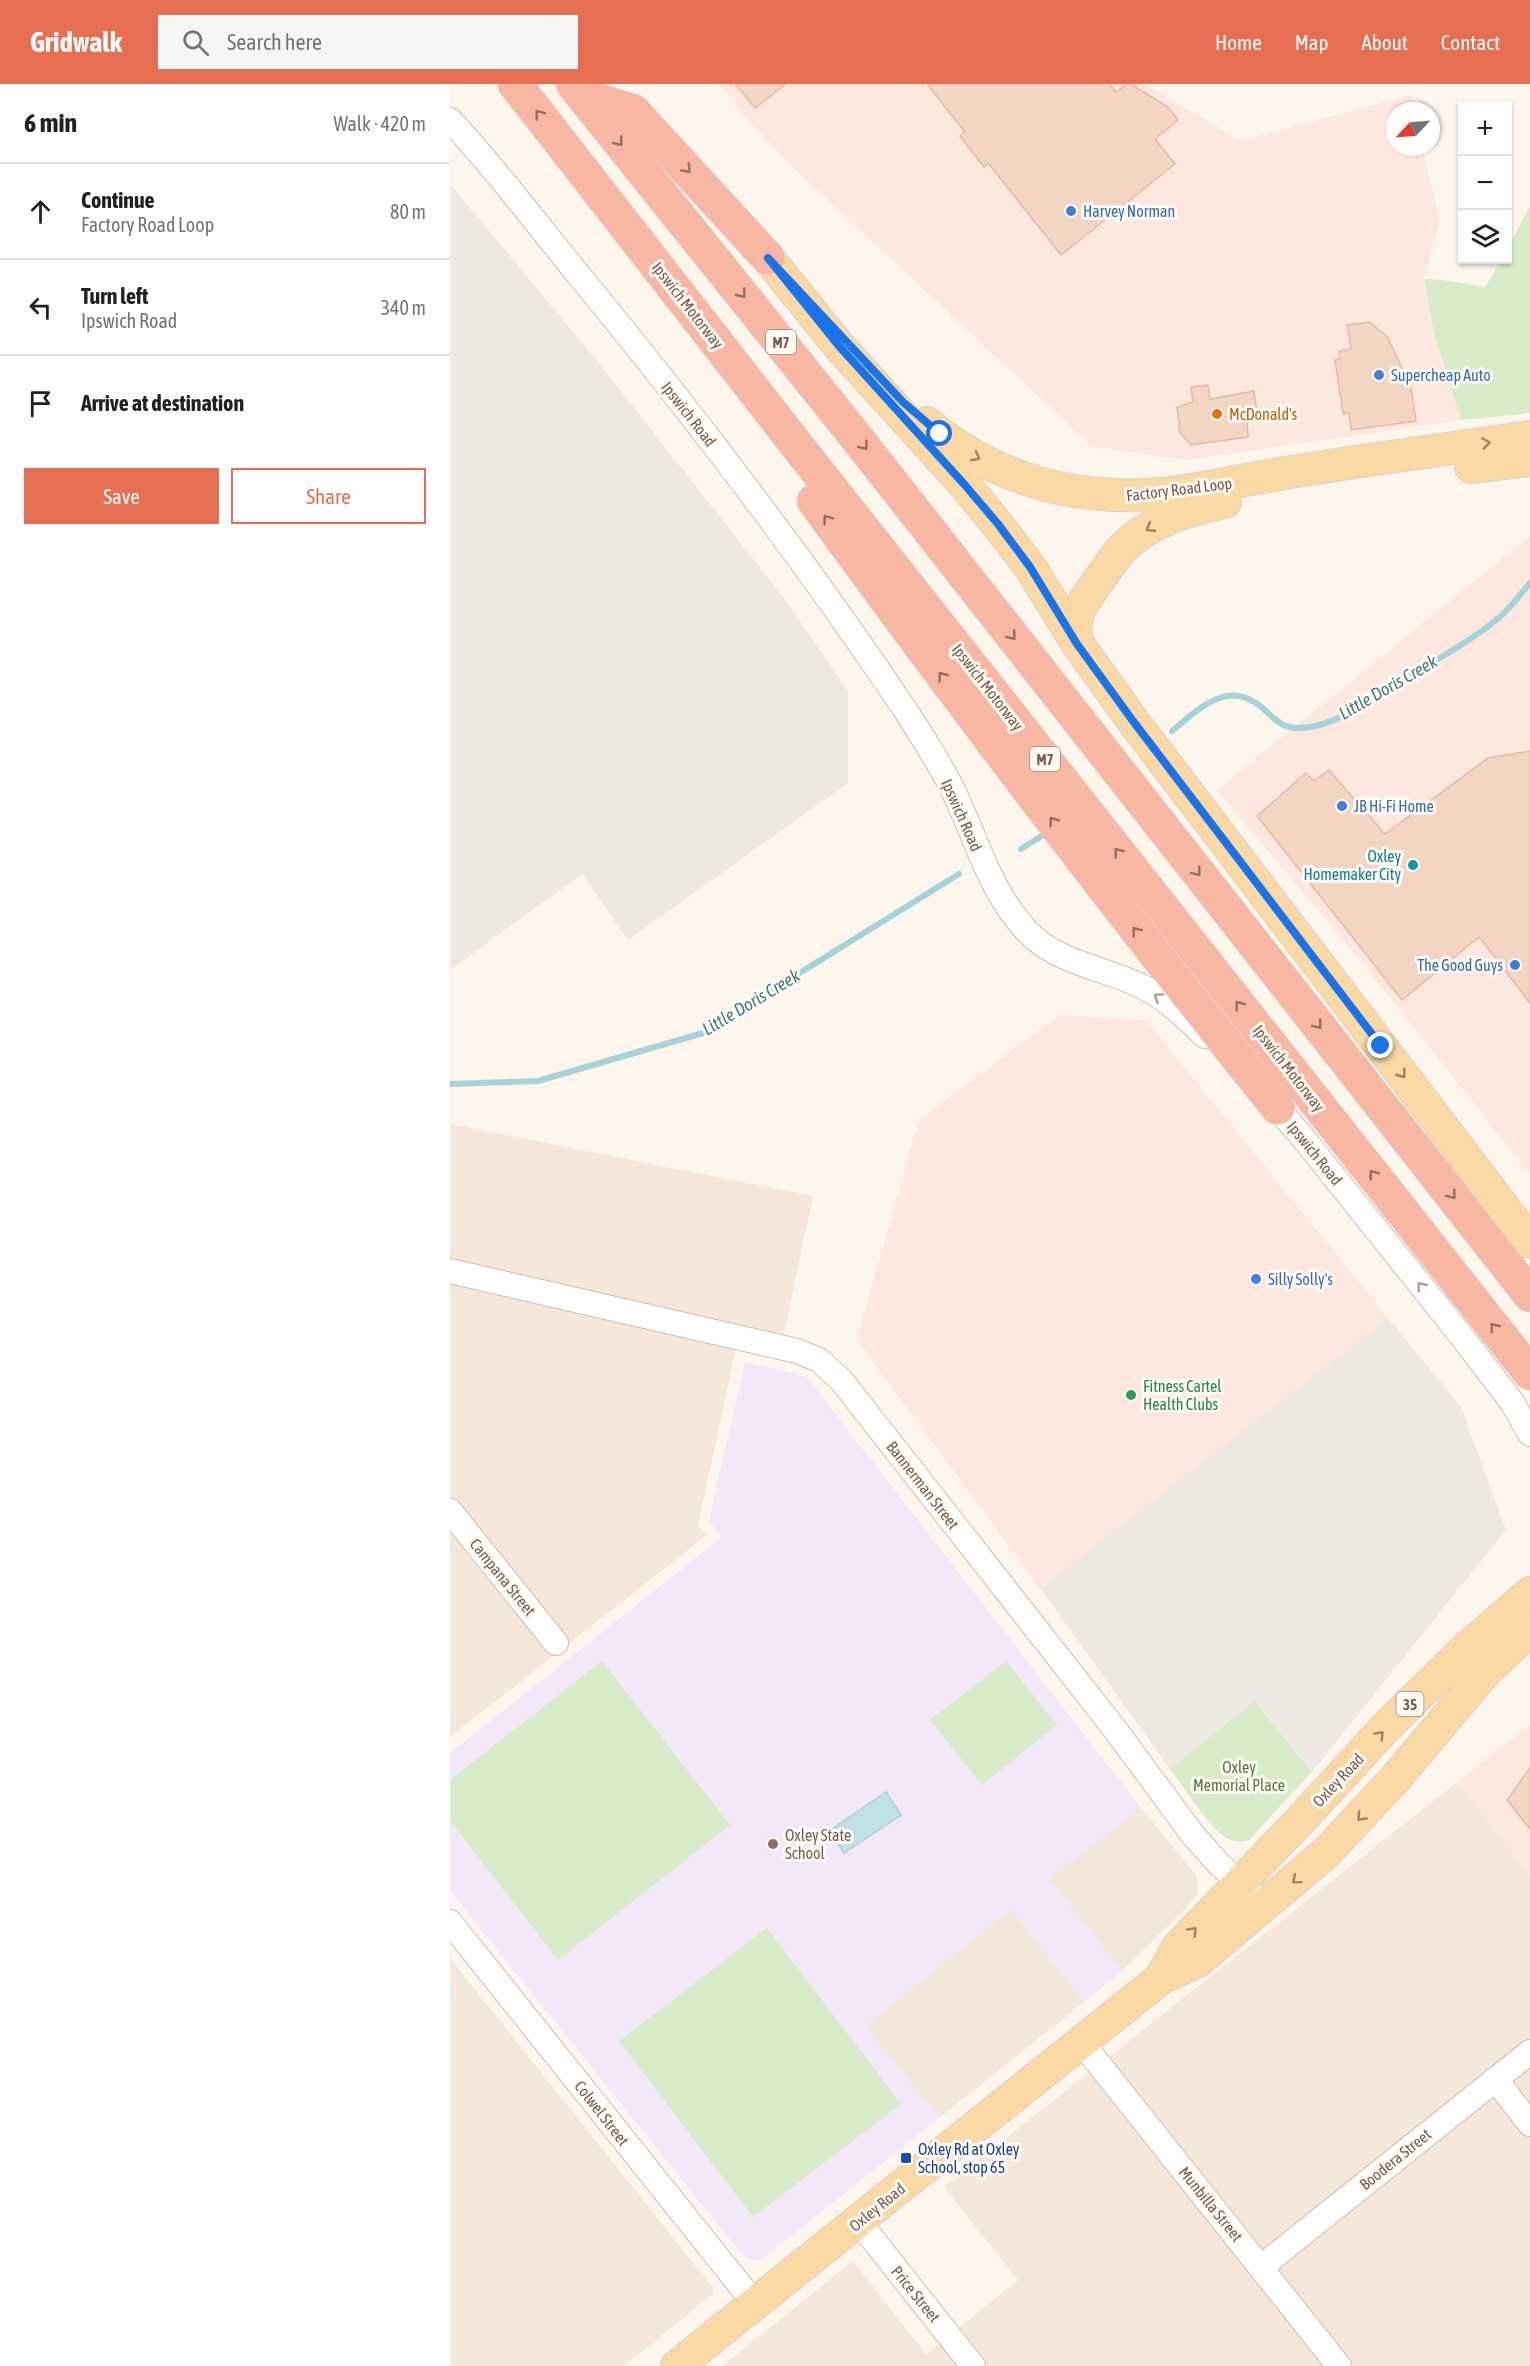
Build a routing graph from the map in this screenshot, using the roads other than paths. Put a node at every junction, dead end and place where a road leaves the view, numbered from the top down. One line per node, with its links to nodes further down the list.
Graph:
1 (515, 84): 4 (highway, Ipswich Motorway / M7, one-way to 1)
2 (578, 90): 5 (highway, one-way to 5); 12 (highway, M7, one-way to 12)
3 (452, 122): 9 (street, Ipswich Road, one-way to 3)
4 (562, 143): 9 (highway, one-way to 4); 13 (highway, Ipswich Motorway / M7, one-way to 4)
5 (768, 258): 6 (main road, Factory Road Loop, one-way to 6); 8 (main road)
6 (1530, 437)
7 (1530, 460): 8 (main road, Factory Road Loop, one-way to 8)
8 (1077, 644): 10 (main road, one-way to 10)
9 (1278, 1108): 14 (street, Ipswich Road, one-way to 9)
10 (1530, 1242)
11 (450, 1271): 19 (street, Bannerman Street)
12 (1530, 1294)
13 (1530, 1373)
14 (1530, 1434)
15 (450, 1511): 18 (street, Campana Street)
16 (1530, 1593): 19 (main road, Oxley Road / 35, one-way to 16)
17 (1530, 1632): 20 (main road, Oxley Road / 35, one-way to 20)
18 (556, 1643)
19 (1240, 1883): 20 (street, Bannerman Street); 22 (main road, Oxley Road / 35, one-way to 19)
20 (1264, 1906): 22 (main road, Oxley Road / 35)
21 (450, 1922): 29 (street, Colwel Street)
22 (1160, 1979): 23 (main road, Oxley Road / 35)
23 (1082, 2043): 27 (main road, Oxley Road / 35); 28 (street, Munbilla Street)
24 (1530, 2052): 25 (street, Boodera Street)
25 (1495, 2079): 26 (street); 28 (street, Boodera Street)
26 (1530, 2124)
27 (859, 2222): 29 (main road, Oxley Road / 35); 31 (street, Price Street)
28 (1261, 2267): 32 (street, Munbilla Street)
29 (755, 2304): 30 (main road, Oxley Road / 35)
30 (677, 2366)
31 (973, 2366)
32 (1339, 2366)

